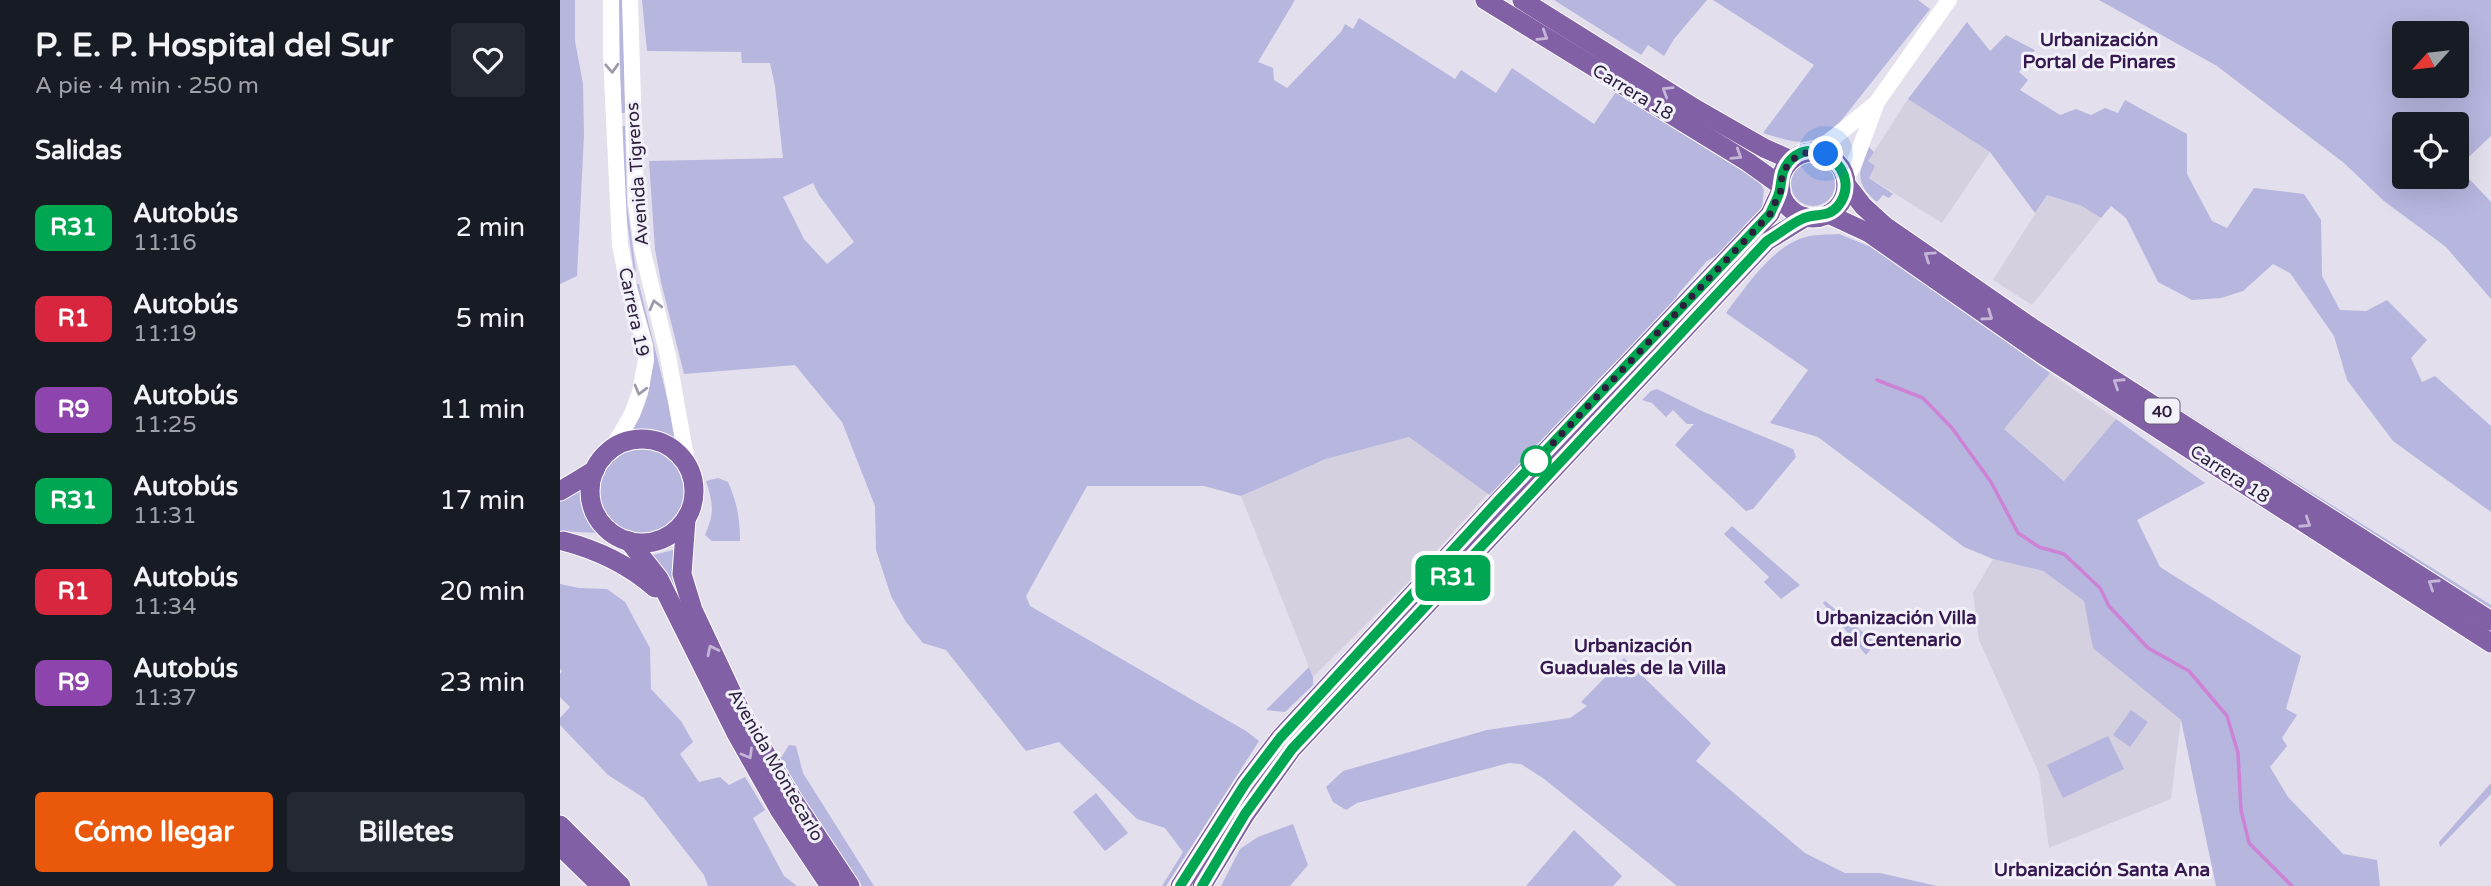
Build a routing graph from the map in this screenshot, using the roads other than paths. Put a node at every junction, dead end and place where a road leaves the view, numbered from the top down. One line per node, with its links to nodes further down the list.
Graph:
1 (611, 0): 13 (street, Carrera 19, one-way to 13)
2 (630, 0): 14 (street, Avenida Tigreros, one-way to 2)
3 (1485, 0): 10 (main road, Carrera 18, one-way to 10)
4 (1522, 0): 8 (main road, Carrera 18, one-way to 4)
5 (1949, 0): 6 (street)
6 (1877, 102): 7 (street); 9 (street)
7 (1815, 152): 8 (main road); 9 (main road, 40)
8 (1791, 160): 10 (main road)
9 (1846, 181): 11 (main road); 20 (main road, Carrera 18 / 40, one-way to 9)
10 (1780, 187): 12 (main road); 29 (main road)
11 (1828, 215): 12 (main road, 40); 21 (main road, Carrera 18 / 40, one-way to 21)
12 (1806, 217): 30 (main road)
13 (612, 449): 14 (main road); 15 (main road)
14 (688, 468): 17 (main road)
15 (595, 470): 16 (main road); 18 (main road)
16 (560, 491)
17 (686, 519): 18 (main road); 28 (main road, Avenida Montecarlo, one-way to 17)
18 (626, 540): 19 (main road); 22 (main road, Avenida Montecarlo)
19 (562, 541): 22 (main road)
20 (2491, 621)
21 (2491, 643)
22 (694, 649): 27 (main road, Avenida Montecarlo, one-way to 27)
23 (560, 825): 26 (main road)
24 (560, 846): 25 (main road)
25 (601, 886)
26 (621, 886)
27 (830, 886)
28 (850, 886)
29 (1180, 886)
30 (1202, 886)

